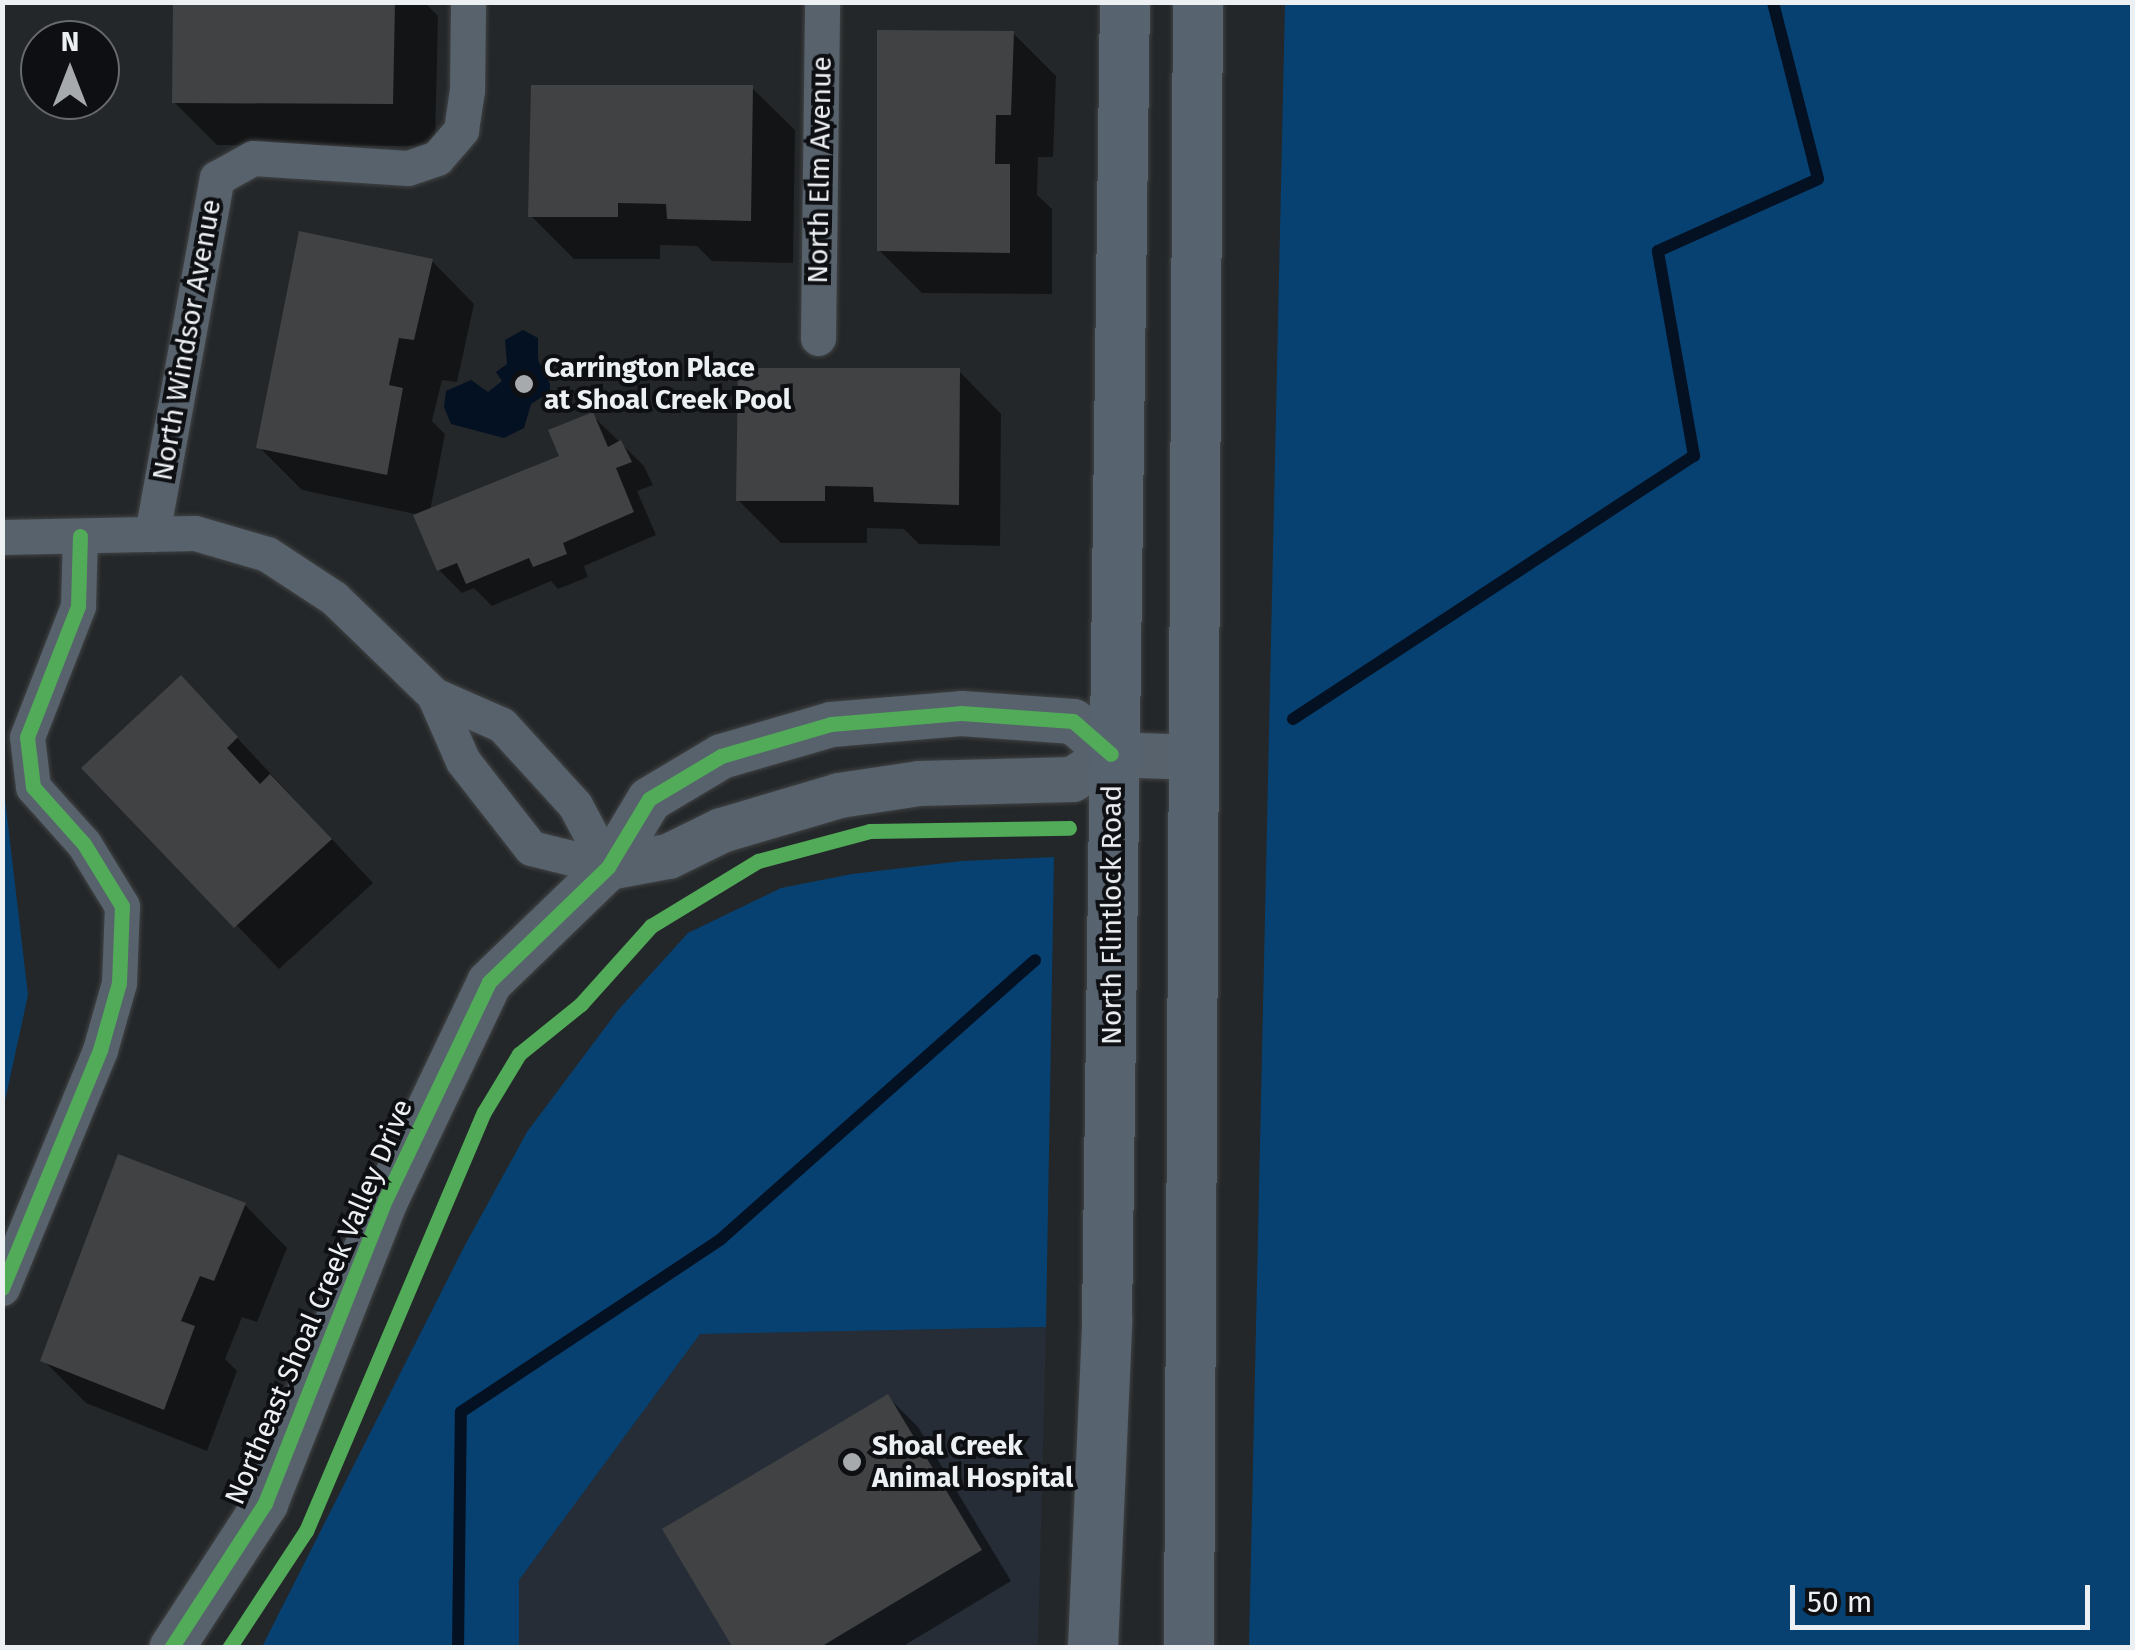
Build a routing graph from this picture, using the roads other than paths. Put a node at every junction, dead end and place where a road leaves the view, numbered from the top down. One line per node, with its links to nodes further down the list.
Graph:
1 (468, 2): 6 (street, North Windsor Avenue)
2 (822, 2): 5 (street, North Elm Avenue)
3 (1125, 2): 10 (main road, North Flintlock Road)
4 (1198, 2): 11 (main road)
5 (818, 338)
6 (152, 534): 7 (street); 9 (street)
7 (80, 536): 8 (street); 13 (street)
8 (2, 537)
9 (434, 695): 12 (street); 12 (street)
10 (1111, 754): 11 (street); 12 (street); 12 (street, Northeast Shoal Creek Valley Drive); 15 (main road, North Flintlock Road)
11 (1196, 757): 16 (main road)
12 (608, 867): 14 (street, Northeast Shoal Creek Valley Drive)
13 (2, 1288)
14 (170, 1648)
15 (1093, 1648)
16 (1188, 1648)

